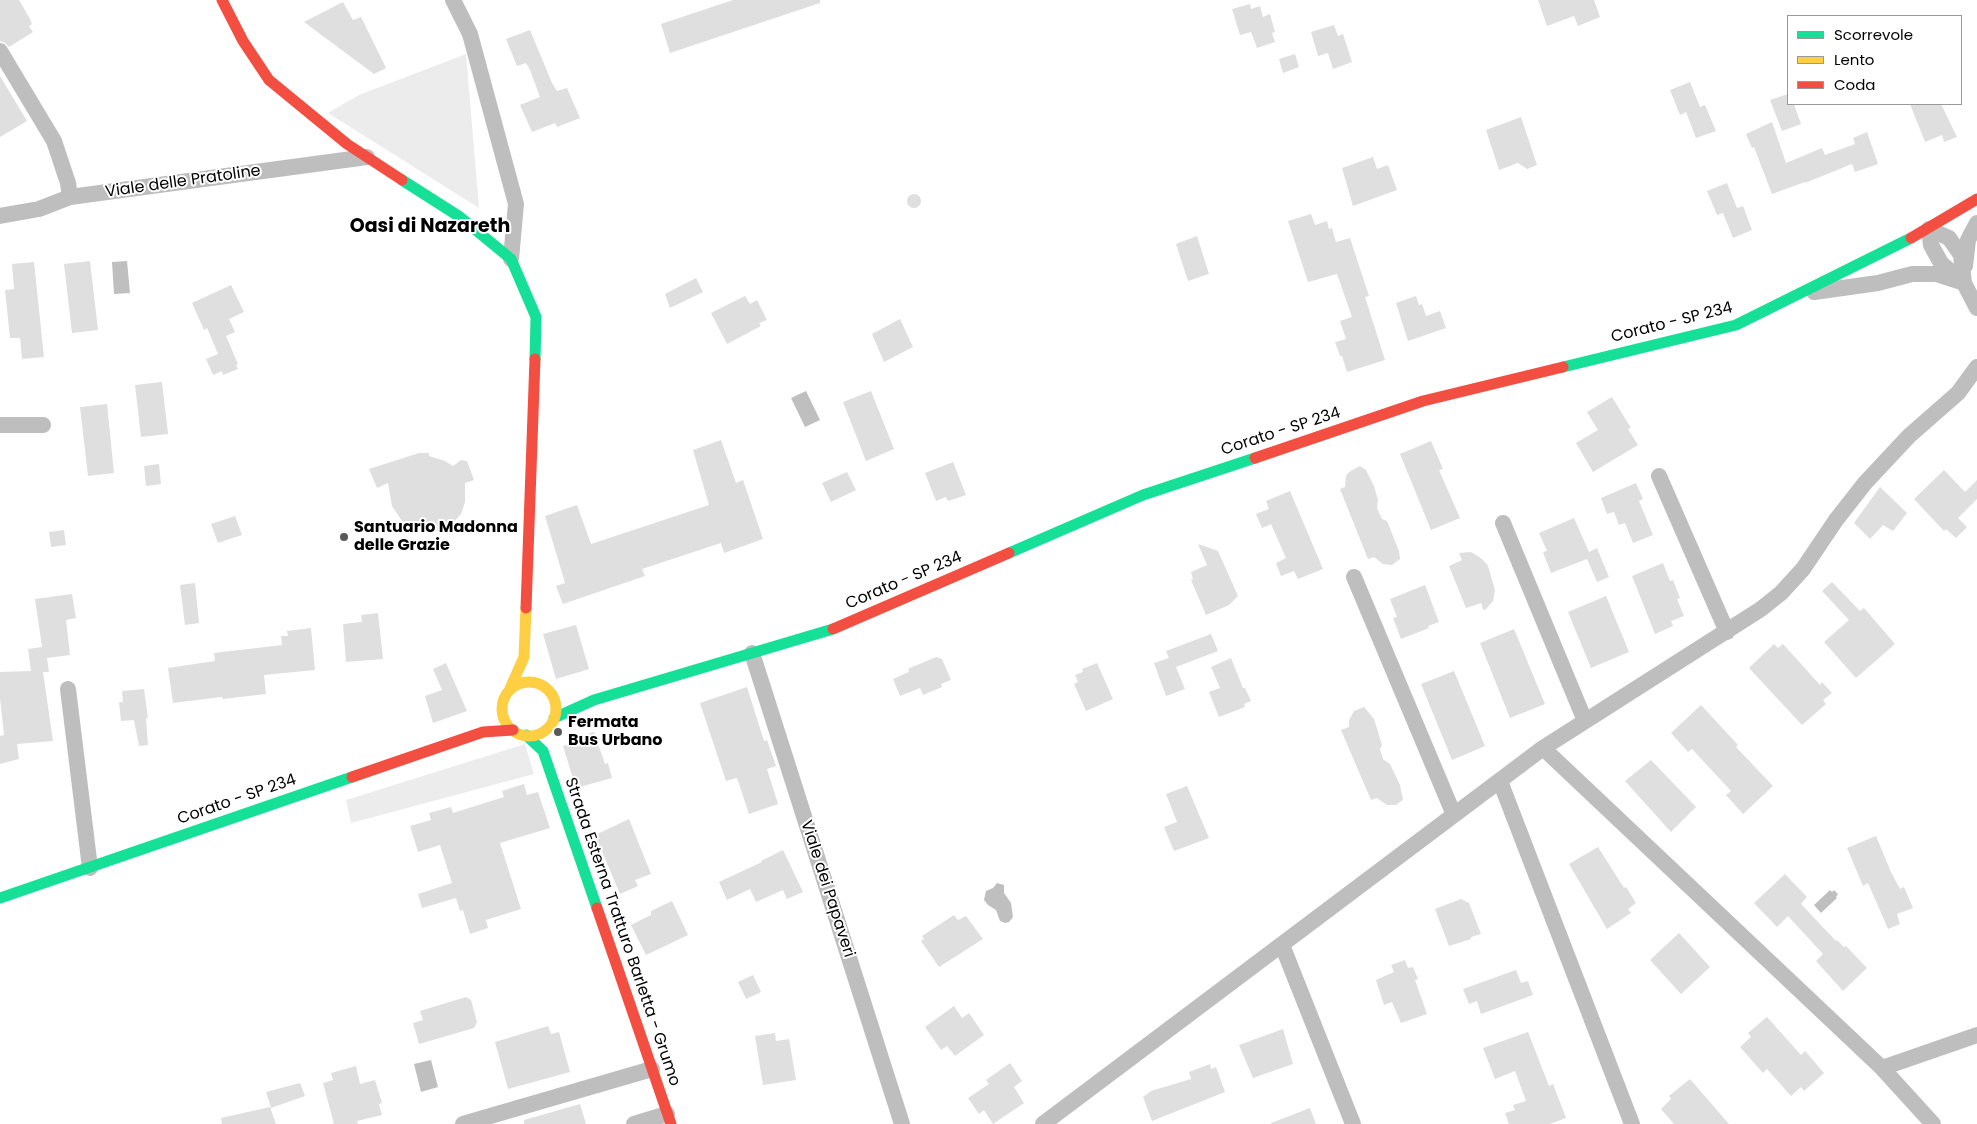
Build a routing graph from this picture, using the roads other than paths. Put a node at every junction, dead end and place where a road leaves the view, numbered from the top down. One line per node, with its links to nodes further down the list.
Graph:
1 (222, 0): 4 (main road)
2 (453, 0): 10 (street)
3 (0, 51): 5 (street)
4 (367, 157): 5 (street, Viale delle Pratoline); 10 (main road)
5 (70, 198): 7 (street, Viale delle Pratoline)
6 (1977, 199): 9 (main road, Corato - SP 234)
7 (0, 216)
8 (1977, 223): 11 (street)
9 (1929, 229): 11 (street); 12 (main road, Corato - SP 234)
10 (511, 259): 22 (main road)
11 (1964, 284): 12 (street); 13 (street)
12 (1802, 293): 21 (main road, Corato - SP 234)
13 (1977, 308)
14 (1977, 367): 20 (street)
15 (43, 425): 16 (street)
16 (0, 426)
17 (1659, 476): 20 (street)
18 (1503, 524): 30 (street)
19 (1354, 577): 38 (street)
20 (1727, 632): 30 (street)
21 (752, 653): 27 (main road, Corato - SP 234); 48 (street, Viale dei Papaveri)
22 (524, 657): 23 (main road); 25 (main road)
23 (540, 684): 25 (main road); 26 (main road, Corato - SP 234)
24 (68, 689): 39 (street)
25 (509, 691): 28 (main road)
26 (550, 692): 27 (main road, Corato - SP 234); 29 (main road)
27 (594, 700): 29 (main road, Corato - SP 234)
28 (502, 706): 32 (main road); 33 (main road)
29 (554, 718): 31 (main road)
30 (1586, 721): 35 (street)
31 (547, 729): 34 (main road); 36 (main road, Strada Esterna Tratturo Barletta - Grumo)
32 (513, 730): 33 (main road, Corato - SP 234); 34 (main road, Corato - SP 234)
33 (483, 732): 39 (main road, Corato - SP 234)
34 (526, 735): 36 (main road, Strada Esterna Tratturo Barletta - Grumo)
35 (1544, 748): 37 (street); 43 (street)
36 (543, 751): 44 (main road, Strada Esterna Tratturo Barletta - Grumo)
37 (1500, 780): 38 (street); 51 (street)
38 (1454, 815): 41 (street)
39 (90, 868): 40 (main road, Corato - SP 234)
40 (0, 898)
41 (1282, 945): 49 (street); 50 (street)
42 (1977, 1035): 43 (street)
43 (1882, 1068): 52 (street)
44 (652, 1069): 45 (main road, Strada Esterna Tratturo Barletta - Grumo); 46 (street)
45 (669, 1119): 47 (street)
46 (463, 1124)
47 (634, 1124)
48 (902, 1124)
49 (1043, 1124)
50 (1353, 1124)
51 (1632, 1124)
52 (1933, 1124)

